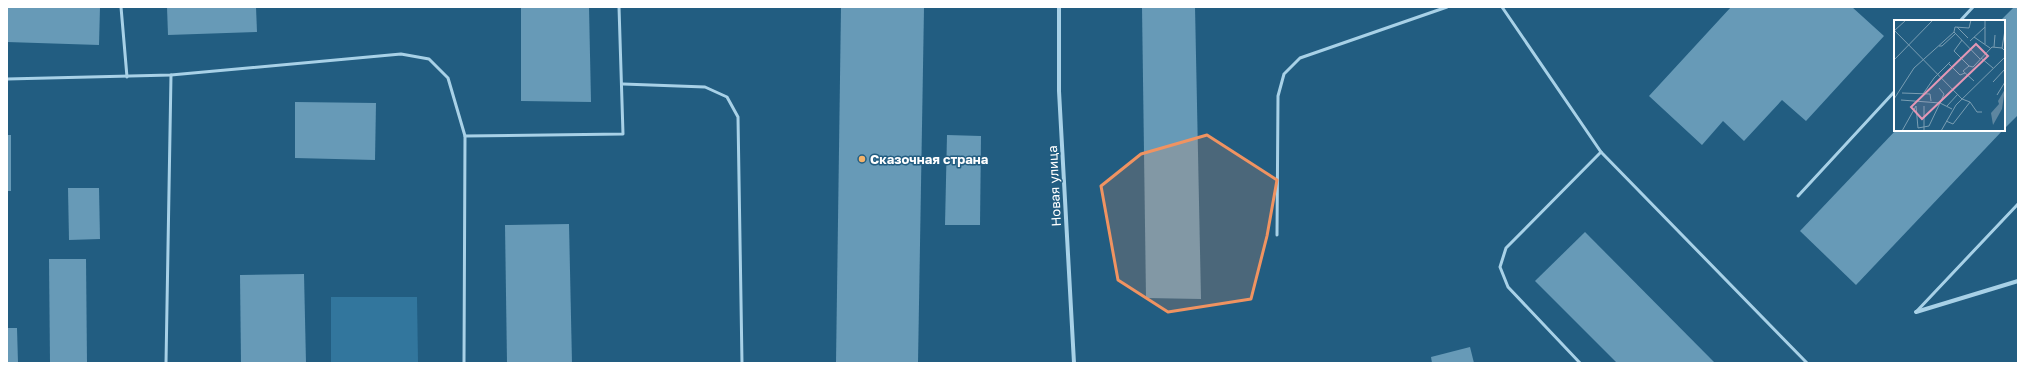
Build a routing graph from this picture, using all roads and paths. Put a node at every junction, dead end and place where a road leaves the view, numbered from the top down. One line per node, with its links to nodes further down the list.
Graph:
1 (121, 7): 9 (lane)
2 (619, 7): 11 (lane)
3 (1060, 7): 23 (street, Новая улица)
4 (1447, 7): 17 (lane)
5 (1502, 7): 14 (lane)
6 (1974, 7): 7 (lane)
7 (1961, 20)
8 (171, 75): 9 (lane); 13 (lane); 20 (lane)
9 (127, 76): 10 (lane)
10 (7, 79)
11 (623, 84): 13 (lane); 22 (lane)
12 (1894, 92): 15 (lane)
13 (465, 136): 21 (lane)
14 (1601, 152): 24 (lane); 25 (lane)
15 (1798, 196)
16 (2018, 204): 19 (lane)
17 (1277, 235)
18 (2018, 280): 19 (street)
19 (1916, 312)
20 (166, 363)
21 (464, 363)
22 (742, 363)
23 (1074, 363)
24 (1580, 363)
25 (1807, 363)

